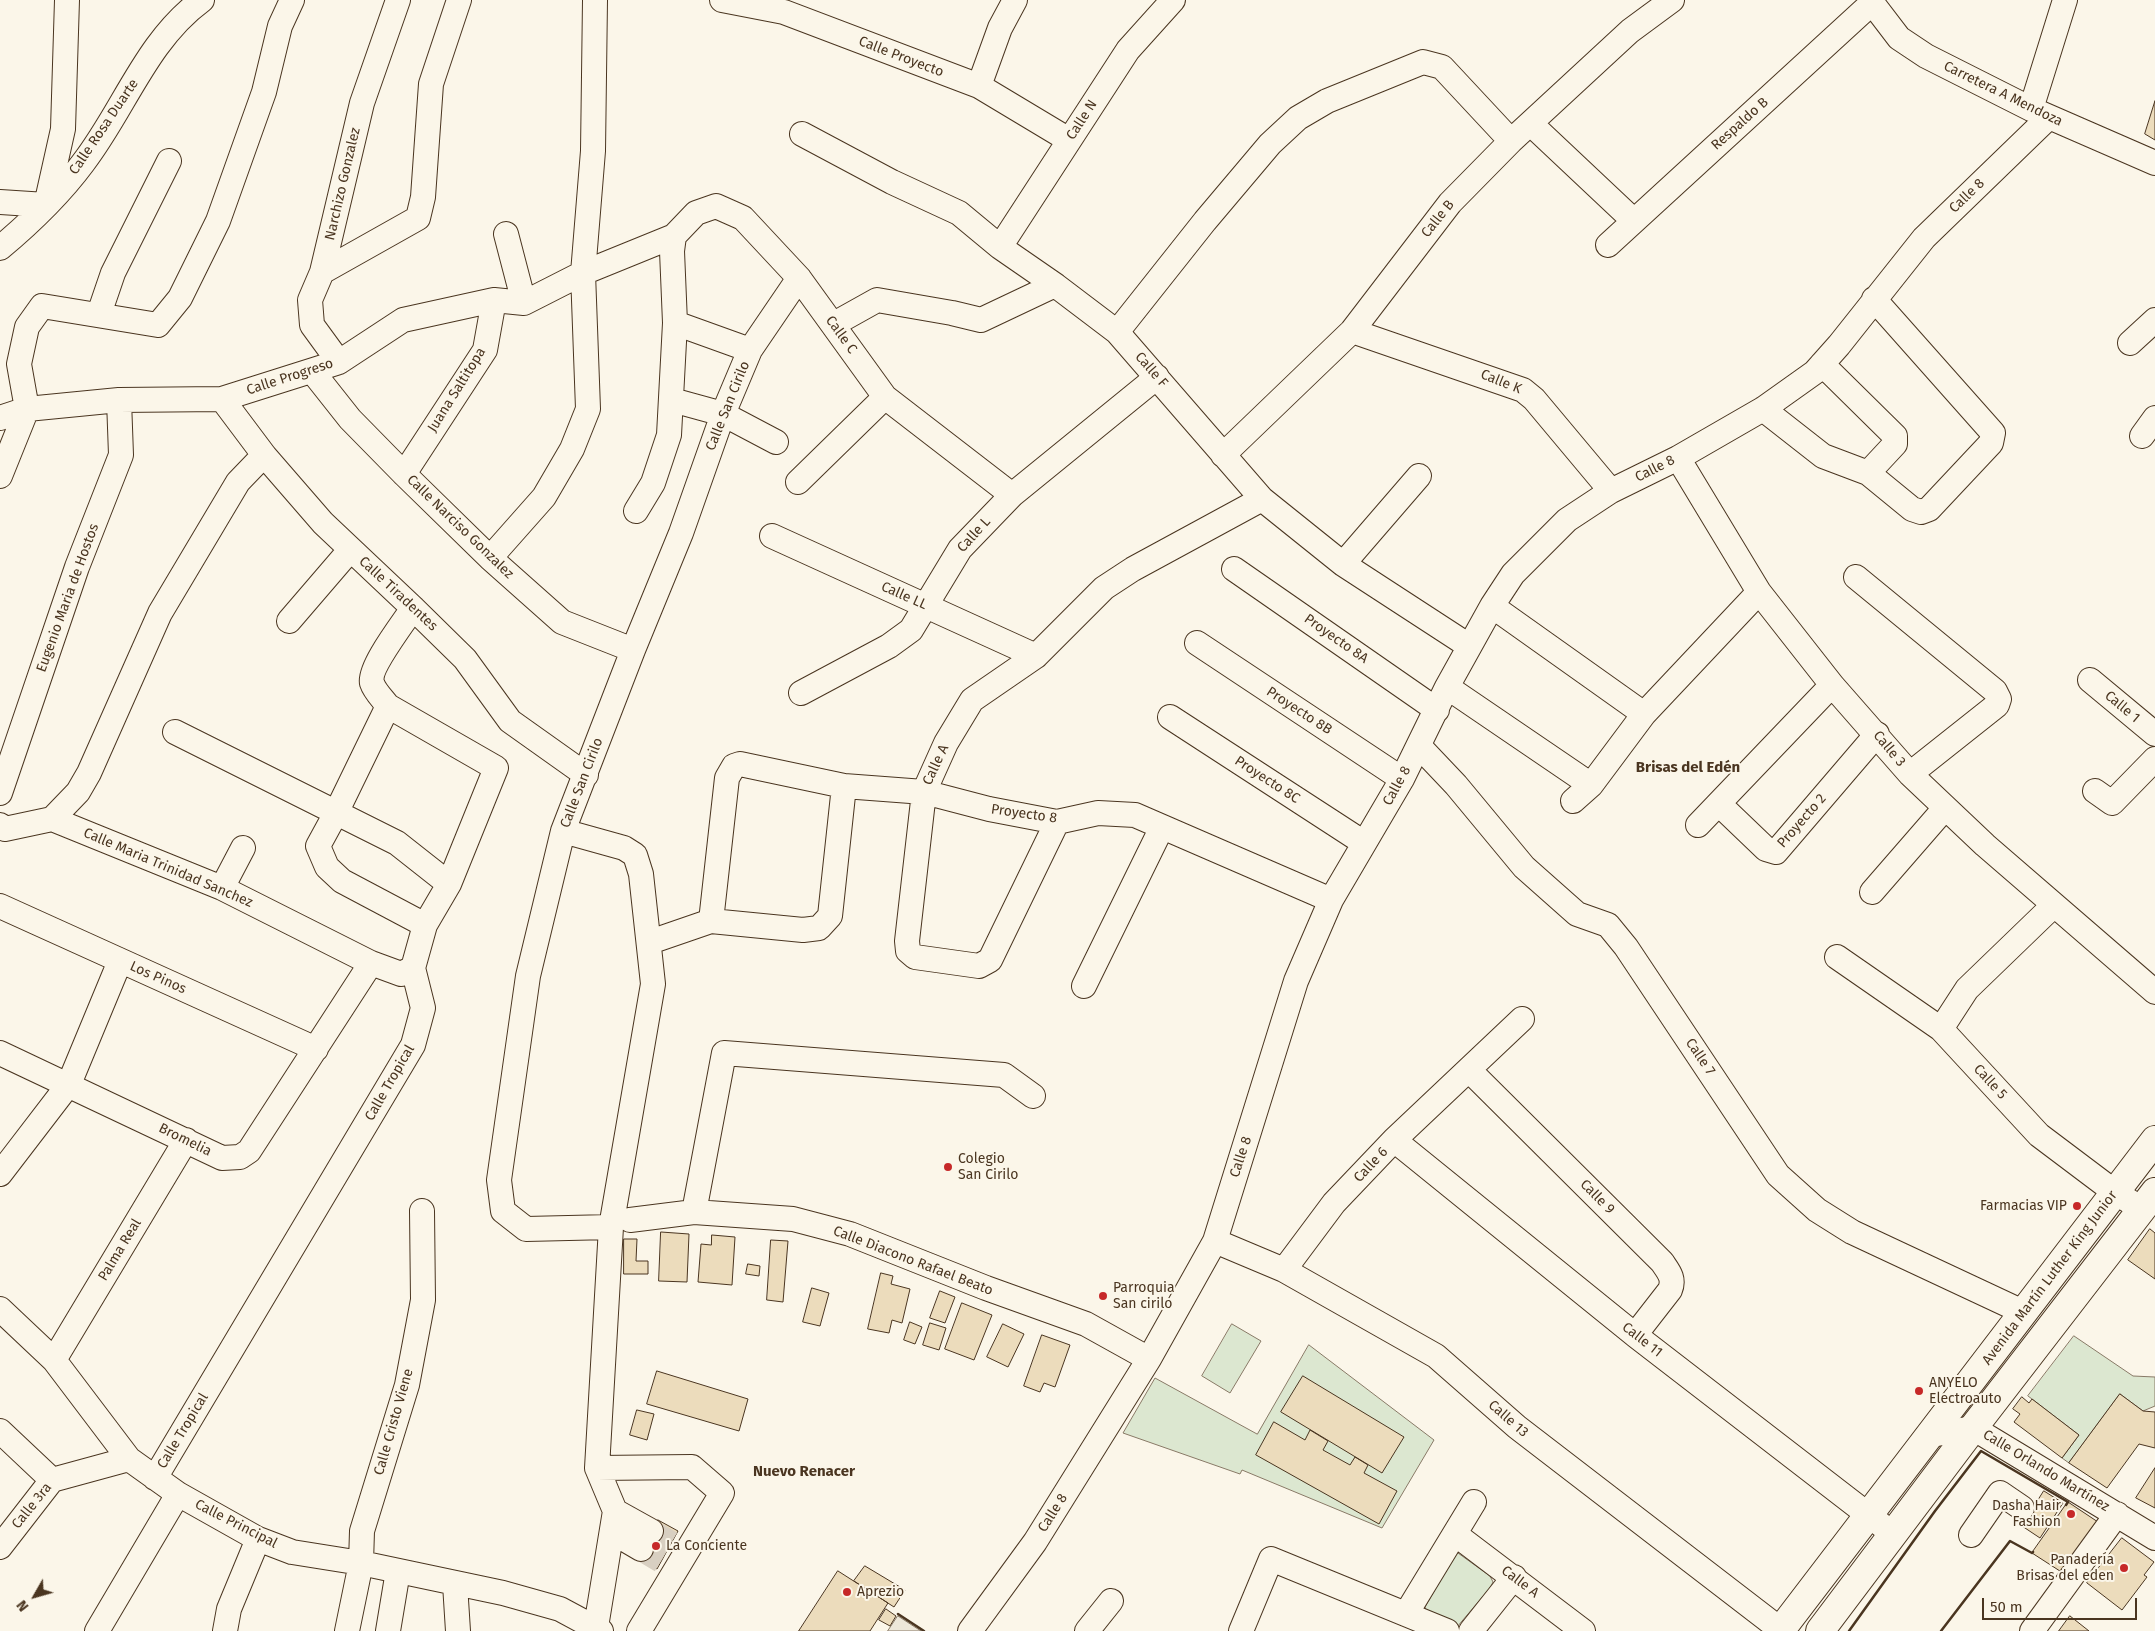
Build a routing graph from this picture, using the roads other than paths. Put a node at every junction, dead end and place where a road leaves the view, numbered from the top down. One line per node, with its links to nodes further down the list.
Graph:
1 (67, 0): 23 (street)
2 (202, 0): 23 (street, Calle Rosa Duarte)
3 (292, 0): 37 (street)
4 (398, 0): 30 (street, Narchizo Gonzalez)
5 (459, 0): 30 (street)
6 (595, 0): 31 (street)
7 (722, 0): 13 (street, Calle Proyecto)
8 (1015, 0): 14 (street)
9 (1172, 0): 18 (street, Calle N)
10 (1672, 0): 16 (street, Calle B)
11 (2065, 0): 15 (street)
12 (1871, 2): 15 (street, Carretera A Mendoza); 24 (street, Respaldo B)
13 (785, 6): 14 (street, Calle Proyecto)
14 (979, 86): 18 (street, Calle Proyecto)
15 (2040, 113): 21 (street, Carretera A Mendoza); 34 (street, Calle 8)
16 (1531, 124): 19 (street, Calle B); 24 (street)
17 (802, 134): 28 (street, Calle F)
18 (1069, 140): 28 (street, Calle N)
19 (1511, 141): 41 (street, Calle B); 42 (street)
20 (168, 160): 37 (street)
21 (2155, 163)
22 (0, 202): 23 (street)
23 (46, 205): 29 (street, Calle Rosa Duarte)
24 (1634, 221): 27 (street, Respaldo B)
25 (506, 234): 36 (street)
26 (674, 236): 31 (street); 32 (street, Calle C); 39 (street)
27 (1608, 245)
28 (1000, 247): 33 (street, Calle F)
29 (0, 248)
30 (322, 272): 45 (street, Narchizo Gonzalez)
31 (584, 273): 36 (street); 72 (street)
32 (799, 278): 40 (street, Calle C); 44 (street, Calle San Cirilo)
33 (1055, 285): 40 (street); 42 (street, Calle F)
34 (1874, 299): 46 (street, Calle 8); 61 (street)
35 (494, 300): 36 (street, Calle Progreso); 45 (street, Calle Progreso); 62 (street, Juana Saltitopa)
36 (524, 303)
37 (99, 314): 53 (street)
38 (2155, 320): 43 (street)
39 (675, 323): 44 (street); 52 (street)
40 (834, 324): 49 (street, Calle C)
41 (1352, 331): 58 (street, Calle B); 66 (street, Calle K)
42 (1117, 332): 48 (street, Calle F)
43 (2130, 344)
44 (750, 350): 55 (street, Calle San Cirilo)
45 (338, 362): 47 (street, Calle Progreso)
46 (1822, 364): 54 (street, Calle 8); 61 (street)
47 (312, 371): 50 (street, Calle Progreso); 62 (street, Calle Narciso Gonzalez)
48 (1157, 377): 58 (street, Calle F); 67 (street, Calle L)
49 (885, 397): 65 (street); 67 (street, Calle C)
50 (222, 399): 51 (street, Calle Progreso); 59 (street, Calle Tiradentes)
51 (119, 400): 53 (street, Calle Progreso); 105 (street, Eugenio Maria de Hostos)
52 (672, 400): 55 (street); 69 (street)
53 (27, 409): 56 (street, Calle Progreso); 63 (street)
54 (1763, 409): 60 (street, Calle 8); 61 (street)
55 (723, 414): 57 (street); 83 (street, Calle San Cirilo)
56 (0, 418)
57 (776, 442)
58 (1223, 454): 68 (street, Calle F)
59 (264, 455): 71 (street, Calle Tiradentes); 110 (street)
60 (1678, 458): 66 (street, Calle 8); 76 (street, Calle 3)
61 (1868, 472)
62 (404, 474): 72 (street, Calle Narciso Gonzalez)
63 (0, 476)
64 (1420, 476): 73 (street)
65 (798, 482)
66 (1611, 491): 78 (street, Calle 8)
67 (1012, 495): 77 (street, Calle L)
68 (1262, 499): 73 (street, Calle F); 84 (street, Calle A)
69 (636, 511)
70 (772, 536): 77 (street, Calle LL)
71 (350, 550): 79 (street, Calle Tiradentes); 80 (street)
72 (490, 558): 83 (street, Calle Narciso Gonzalez)
73 (1343, 564): 82 (street, Calle F)
74 (1234, 569): 90 (street, Proyecto 8A)
75 (1856, 577): 98 (street)
76 (1758, 592): 86 (street, Calle 3); 91 (street)
77 (926, 606): 84 (street, Calle LL); 88 (street, Calle L)
78 (1492, 606): 82 (street, Calle 8); 91 (street)
79 (413, 608): 89 (street, Calle Tropical); 99 (street, Calle Tiradentes)
80 (289, 622)
81 (1197, 643): 100 (street, Proyecto 8B)
82 (1470, 646): 87 (street, Calle 8)
83 (633, 650): 99 (street, Calle San Cirilo)
84 (1036, 656): 104 (street, Calle A)
85 (2090, 680): 95 (street, Calle 1)
86 (1832, 685): 94 (street, Calle 3); 107 (street)
87 (1447, 687): 90 (street, Calle 8); 101 (street)
88 (801, 693)
89 (388, 706): 109 (street); 118 (street, Calle Tropical)
90 (1437, 710): 96 (street, Calle 8)
91 (1644, 714): 101 (street)
92 (1170, 717): 116 (street, Proyecto 8C)
93 (175, 732): 109 (street)
94 (1877, 734): 98 (street, Calle 3); 107 (street, Proyecto 2)
95 (2155, 734)
96 (1419, 746): 100 (street, Calle 8); 152 (street, Calle 7)
97 (2155, 759): 103 (street)
98 (1910, 774): 108 (street, Calle 3)
99 (586, 775): 114 (street, Calle San Cirilo)
100 (1402, 779): 116 (street, Calle 8)
101 (1591, 784): 106 (street)
102 (844, 786): 104 (street, Proyecto 8); 124 (street); 124 (street, Proyecto 8)
103 (2095, 791)
104 (924, 792): 111 (street, Proyecto 8); 111 (street, Calle A)
105 (0, 793)
106 (1573, 801)
107 (1719, 804): 112 (street)
108 (1945, 808): 120 (street); 122 (street, Calle 3)
109 (336, 813): 118 (street); 125 (street)
110 (52, 819): 115 (street); 119 (street, Calle Maria Trinidad Sanchez)
111 (1057, 822): 113 (street, Proyecto 8)
112 (1698, 826)
113 (1162, 827): 121 (street, Proyecto 8); 131 (street)
114 (563, 831): 126 (street); 148 (street, Calle San Cirilo)
115 (2, 833)
116 (1364, 843): 121 (street, Calle 8)
117 (243, 848): 119 (street)
118 (449, 884): 125 (street, Calle Tropical)
119 (222, 888): 129 (street, Calle Maria Trinidad Sanchez)
120 (1872, 892)
121 (1331, 900): 149 (street, Calle 8)
122 (2054, 905): 132 (street, Calle 3); 134 (street)
123 (0, 906): 128 (street, Los Pinos)
124 (711, 921): 126 (street)
125 (425, 925): 130 (street, Calle Tropical)
126 (650, 942): 148 (street)
127 (1837, 956): 134 (street, Calle 5)
128 (120, 961): 135 (street, Los Pinos); 138 (street)
129 (371, 963): 130 (street, Calle Maria Trinidad Sanchez); 135 (street, Bromelia)
130 (413, 968): 161 (street, Calle Tropical)
131 (1084, 986)
132 (2155, 992)
133 (1522, 1019): 137 (street, Calle 6)
134 (1941, 1029): 144 (street, Calle 5)
135 (316, 1049): 140 (street, Bromelia)
136 (0, 1053): 138 (street, Bromelia)
137 (1469, 1070): 141 (street, Calle 6); 153 (street, Calle 9)
138 (69, 1084): 140 (street, Bromelia); 143 (street)
139 (1032, 1096): 147 (street)
140 (186, 1140): 155 (street, Palma Real)
141 (1394, 1140): 150 (street, Calle 6); 153 (street, Calle 11)
142 (2155, 1140): 144 (main road, Avenida Martín Luther King Junior)
143 (0, 1174)
144 (2116, 1193): 145 (street, Calle 5); 152 (main road, Avenida Martín Luther King Junior)
145 (2148, 1200): 156 (main road)
146 (422, 1211): 176 (street, Calle Cristo Viene)
147 (694, 1212): 148 (street, Calle San Cirilo); 154 (street, Calle Diacono Rafael Beato)
148 (620, 1224): 160 (street)
149 (1214, 1241): 150 (street, Calle 13); 154 (street, Calle 8)
150 (1284, 1270): 195 (street, Calle 13)
151 (0, 1309): 155 (street, Calle Principal)
152 (2023, 1312): 158 (main road, Avenida Martín Luther King Junior)
153 (1635, 1335): 167 (street, Calle 11)
154 (1149, 1359): 182 (street, Calle 8)
155 (54, 1360): 159 (street, Calle Principal)
156 (1973, 1428): 158 (street, Calle Orlando Martínez); 166 (street, Calle Orlando Martínez); 170 (main road)
157 (0, 1431): 162 (street)
158 (1931, 1435): 167 (main road, Avenida Martín Luther King Junior)
159 (129, 1459): 161 (street, Calle Principal); 162 (street, Calle 3ra)
160 (597, 1468): 168 (street); 175 (street)
161 (155, 1478): 163 (street, Calle Principal)
162 (52, 1480): 174 (street, Calle 3ra)
163 (178, 1494): 173 (street, Calle Principal); 184 (street)
164 (1474, 1502): 169 (street)
165 (2022, 1508): 171 (street)
166 (2117, 1514): 172 (street, Calle Orlando Martínez); 197 (street)
167 (1868, 1516): 170 (street, Calle 11); 195 (main road, Avenida Martín Luther King Junior)
168 (613, 1521): 175 (street); 183 (street)
169 (1455, 1534): 178 (street, Calle A); 181 (street)
170 (1893, 1534): 196 (main road)
171 (1971, 1535)
172 (2155, 1538)
173 (258, 1539): 176 (street, Calle Principal); 185 (street)
174 (0, 1547)
175 (665, 1551): 189 (street)
176 (361, 1562): 177 (street, Calle Principal); 186 (street, Calle Cristo Viene)
177 (398, 1571): 179 (street, Calle Principal); 187 (street)
178 (1514, 1577): 193 (street); 194 (street, Calle A)
179 (455, 1584): 183 (street, Calle Principal); 188 (street)
180 (1110, 1601): 190 (street)
181 (1406, 1614): 191 (street); 192 (street)
182 (979, 1628)
183 (598, 1629)
184 (97, 1631)
185 (225, 1631)
186 (347, 1631)
187 (388, 1631)
188 (458, 1631)
189 (639, 1631)
190 (1087, 1631)
191 (1241, 1631)
192 (1447, 1631)
193 (1471, 1631)
194 (1583, 1631)
195 (1780, 1631)
196 (1820, 1631)
197 (2032, 1631)

